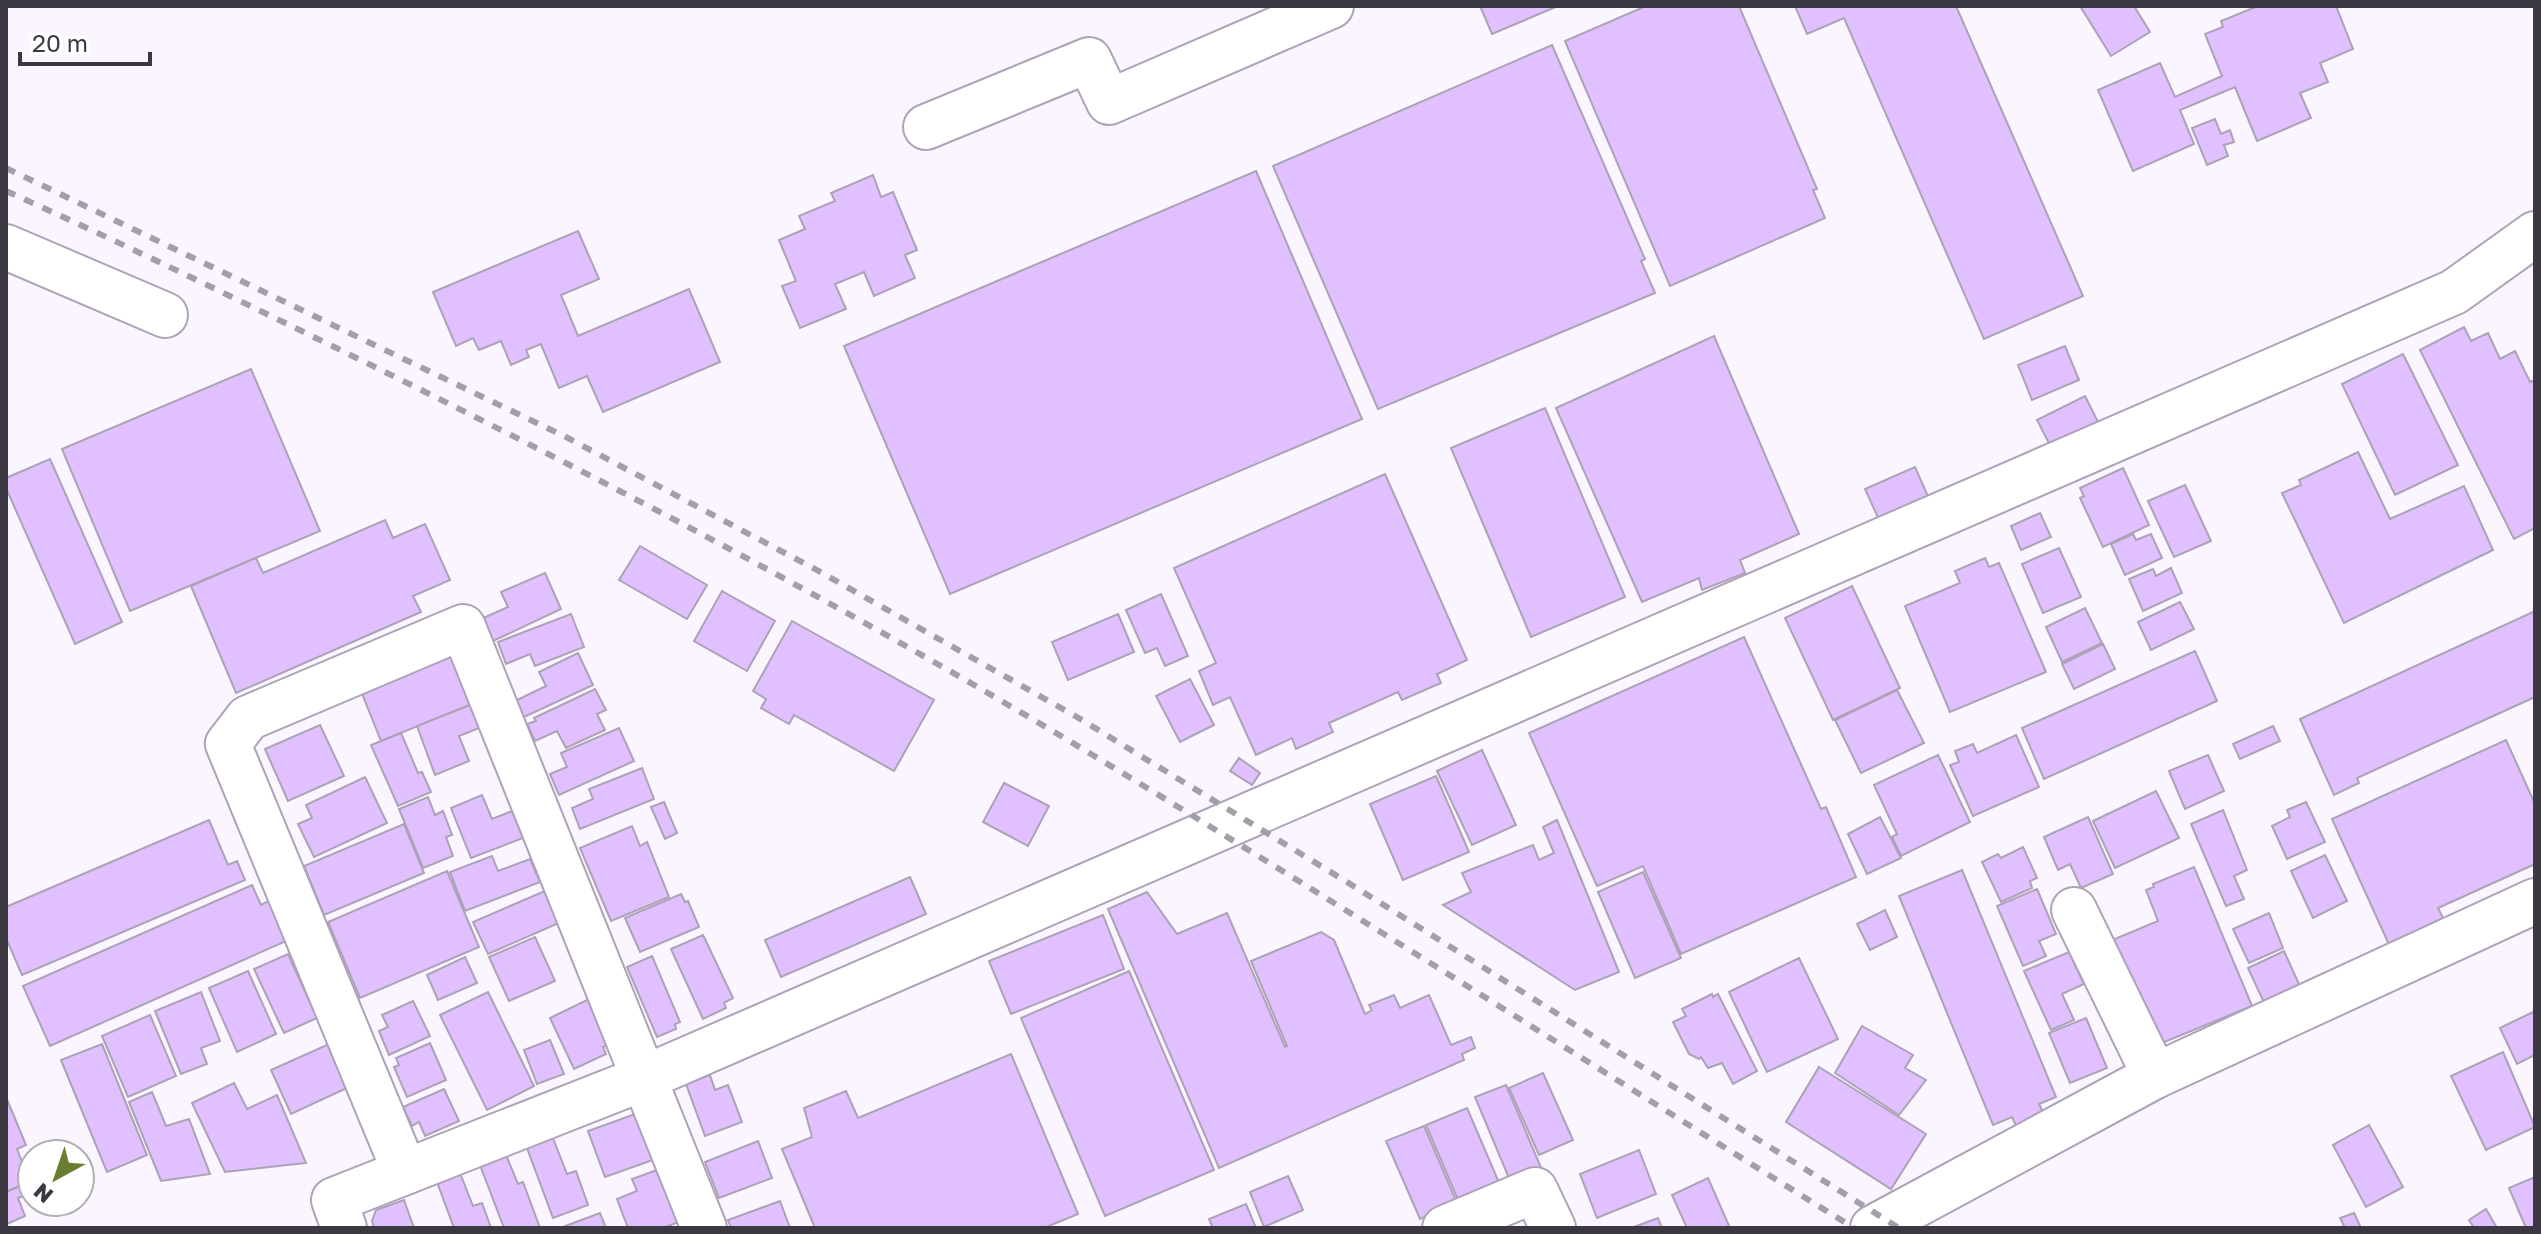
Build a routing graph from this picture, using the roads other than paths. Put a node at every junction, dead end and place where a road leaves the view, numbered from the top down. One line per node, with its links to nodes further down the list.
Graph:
1 (1331, 6): 2 (street)
2 (926, 127)
3 (2535, 234): 9 (street)
4 (6, 247): 5 (street)
5 (165, 315)
6 (2535, 901): 8 (street)
7 (2074, 910): 8 (street)
8 (2155, 1076): 15 (street)
9 (644, 1078): 10 (street); 10 (street); 12 (street)
10 (405, 1172): 11 (street)
11 (344, 1228)
12 (704, 1228)
13 (1445, 1228): 14 (street)
14 (1553, 1228)
15 (1873, 1228)

